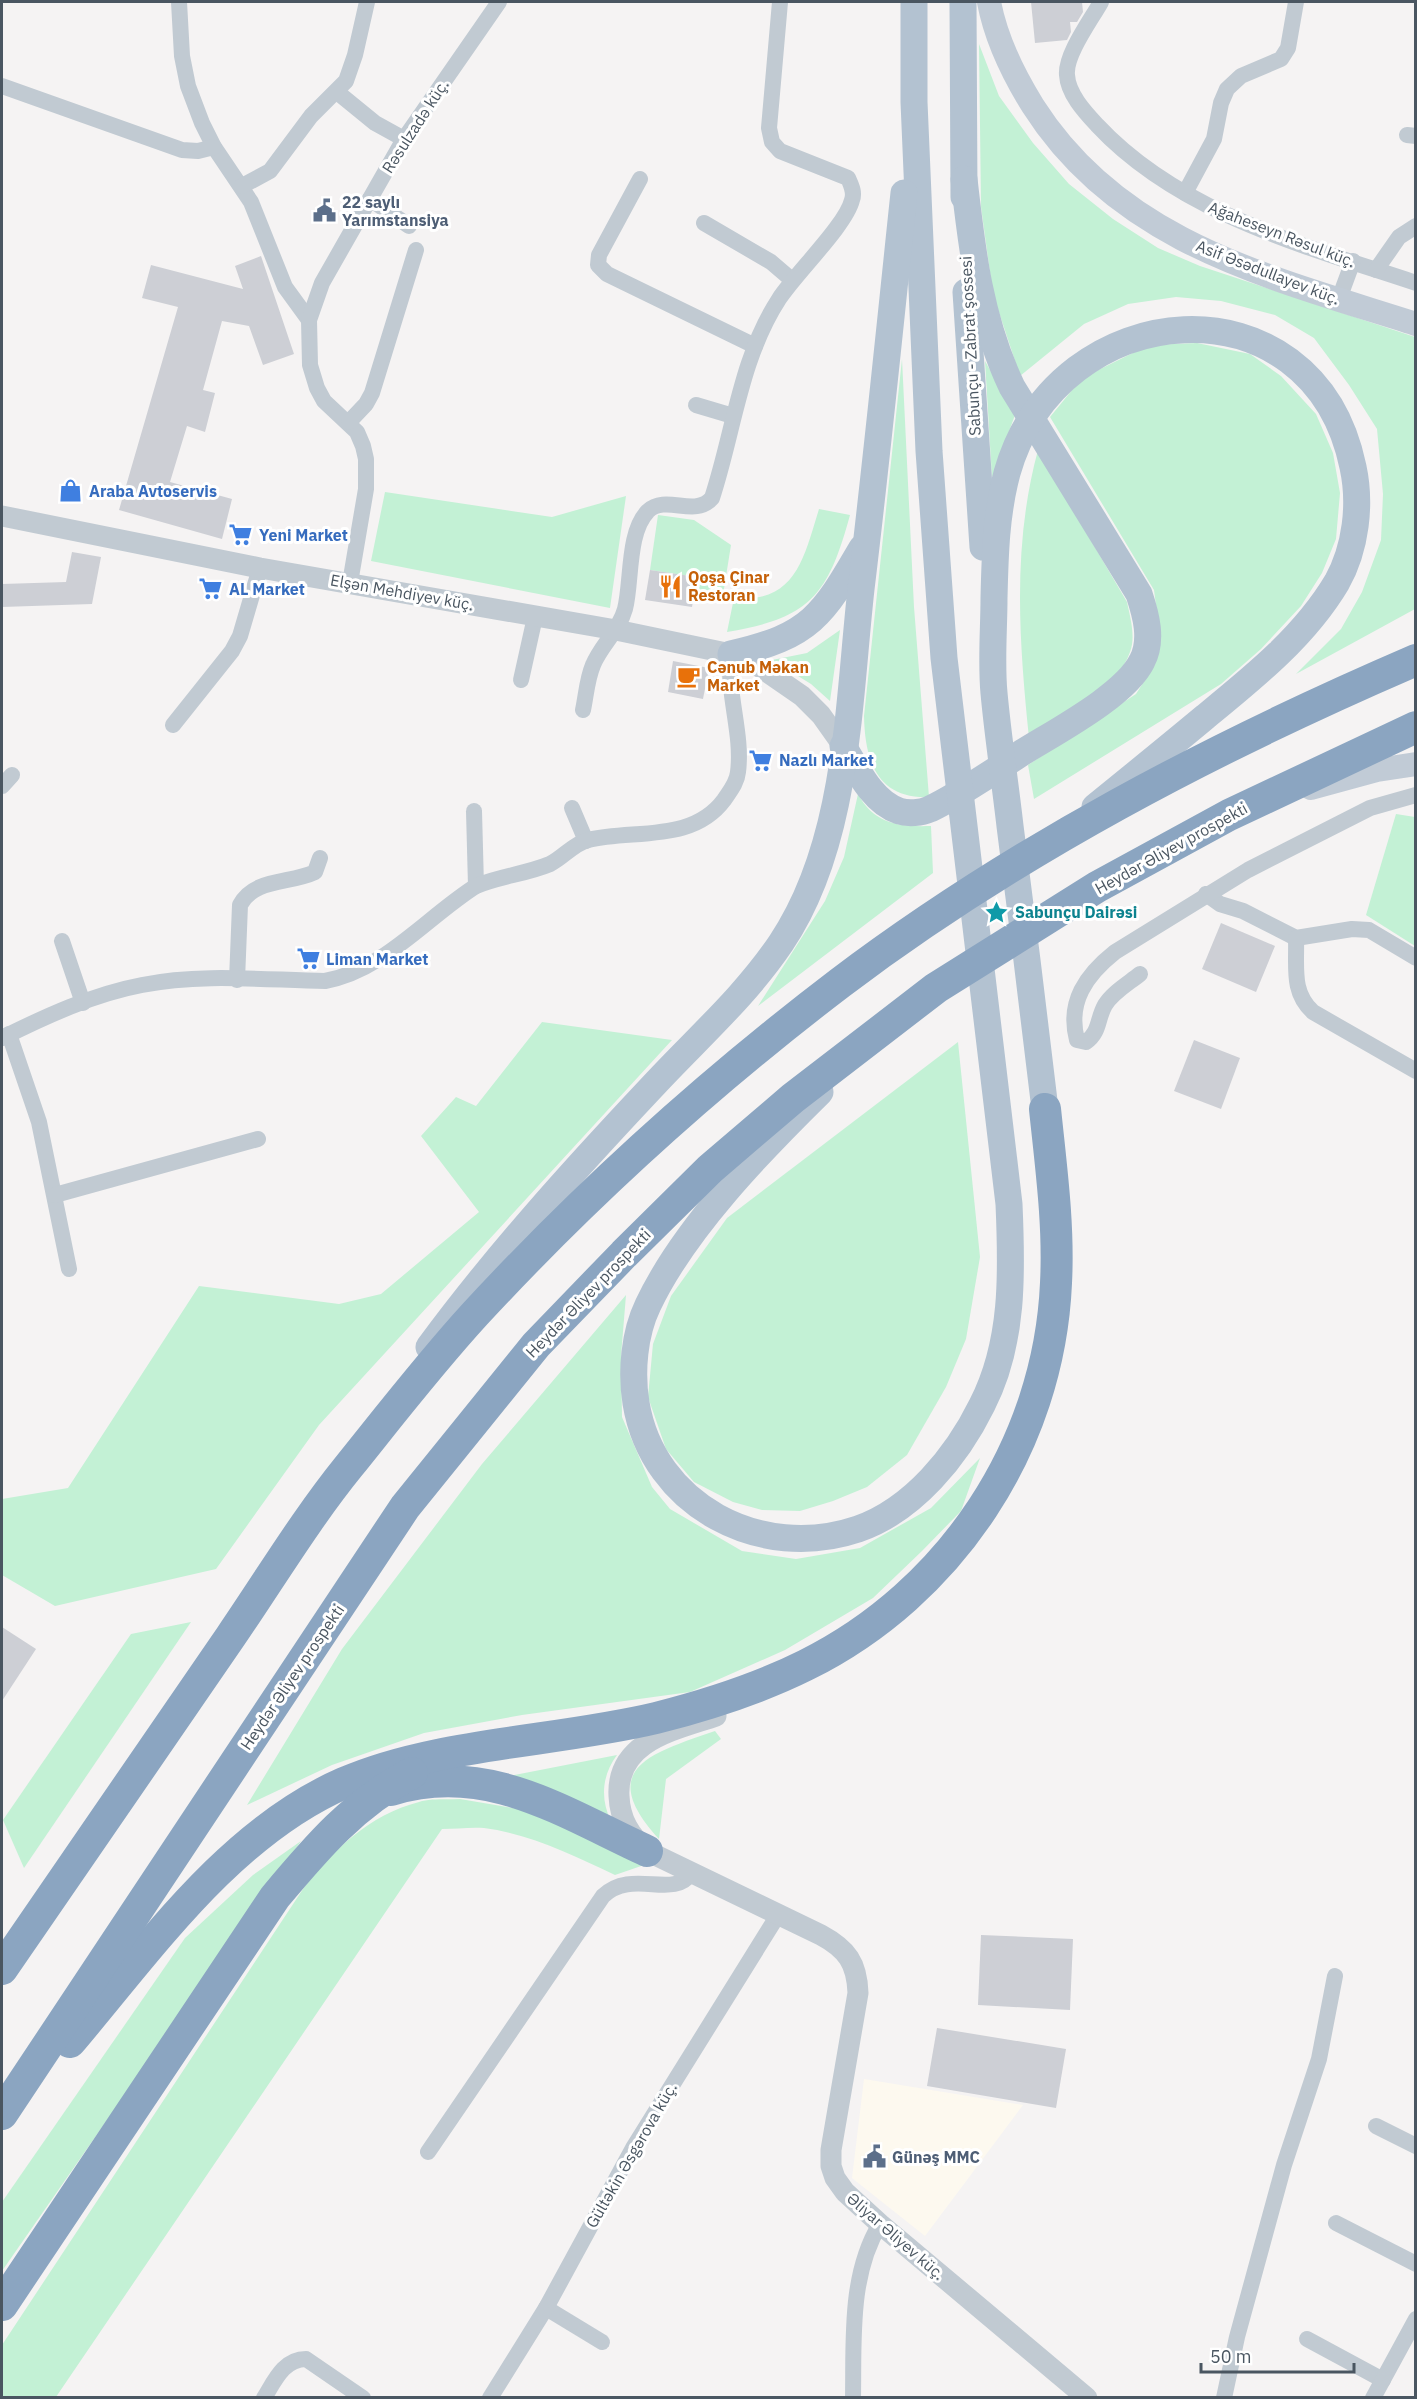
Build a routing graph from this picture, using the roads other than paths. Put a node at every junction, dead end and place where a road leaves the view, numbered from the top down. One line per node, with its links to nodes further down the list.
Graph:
1 (179, 2): 14 (street)
2 (367, 2): 11 (street)
3 (499, 2): 13 (street, Rəsulzadə küç.)
4 (780, 2): 26 (street)
5 (914, 2): 12 (main road)
6 (963, 2): 16 (main road, Sabunçu - Zabrat şossesi)
7 (989, 2): 28 (main road, Asif Əsədullayev küç.)
8 (1101, 2): 18 (street, Ağaheseyn Rəsul küç.)
9 (1296, 2): 18 (street)
10 (2, 86): 14 (street)
11 (337, 92): 13 (street); 17 (street)
12 (914, 102): 37 (main road); 66 (main road)
13 (404, 139): 19 (street, Rəsulzadə küç.)
14 (213, 147): 17 (street)
15 (640, 179): 31 (street)
16 (964, 179): 34 (main road); 45 (main road, Sabunçu - Zabrat şossesi)
17 (242, 186): 29 (street)
18 (1185, 193): 24 (street, Ağaheseyn Rəsul küç.)
19 (370, 199): 21 (street); 29 (street, Rəsulzadə küç.)
20 (704, 223): 26 (street)
21 (409, 226)
22 (1416, 226): 25 (street)
23 (416, 250): 35 (street)
24 (1353, 261): 25 (street, Ağaheseyn Rəsul küç.); 28 (street)
25 (1376, 270): 27 (street, Ağaheseyn Rəsul küç.)
26 (792, 280): 31 (street)
27 (1416, 283)
28 (1339, 299): 30 (main road, Asif Əsədullayev küç.)
29 (309, 320): 35 (street)
30 (1416, 324)
31 (755, 346): 33 (street)
32 (696, 405): 33 (street)
33 (733, 416): 41 (street)
34 (1031, 418): 45 (main road); 49 (main road); 56 (main road)
35 (349, 422): 39 (street)
36 (2, 516): 38 (street, Elşən Mehdiyev küç.)
37 (867, 539): 42 (main road); 49 (main road)
38 (260, 568): 39 (street, Elşən Mehdiyev küç.); 47 (street)
39 (350, 583): 40 (street, Elşən Mehdiyev küç.)
40 (535, 616): 41 (street, Elşən Mehdiyev küç.); 44 (street)
41 (616, 630): 42 (street, Elşən Mehdiyev küç.); 46 (street)
42 (731, 654): 49 (street, Elşən Mehdiyev küç.); 55 (street)
43 (1416, 660): 56 (highway)
44 (520, 680)
45 (993, 689): 69 (main road)
46 (583, 710)
47 (173, 725)
48 (1416, 727): 54 (highway, Heydər Əliyev prospekti)
49 (843, 746): 73 (main road)
50 (1416, 764): 54 (main road)
51 (1416, 795): 59 (street)
52 (572, 808): 55 (street)
53 (474, 811): 58 (street)
54 (1229, 815): 66 (highway, Heydər Əliyev prospekti)
55 (586, 841): 58 (street)
56 (1046, 847): 73 (highway)
57 (320, 858): 64 (street)
58 (476, 886): 64 (street)
59 (1206, 894): 60 (street); 63 (street)
60 (1296, 939): 62 (street); 68 (street)
61 (62, 940): 65 (street)
62 (1416, 958)
63 (1140, 974)
64 (237, 980): 65 (street)
65 (83, 1003): 67 (street)
66 (878, 1033): 82 (highway, Heydər Əliyev prospekti)
67 (5, 1036): 71 (street)
68 (1416, 1071)
69 (1045, 1109): 74 (highway)
70 (258, 1139): 71 (street)
71 (55, 1195): 72 (street)
72 (69, 1269)
73 (345, 1470): 80 (highway)
74 (894, 1608): 75 (highway); 77 (street)
75 (462, 1752): 76 (highway); 83 (highway)
76 (376, 1794): 77 (highway); 90 (highway)
77 (647, 1851): 78 (street, Əliyar Əliyev küç.)
78 (691, 1873): 79 (street, Əliyar Əliyev küç.); 86 (street)
79 (778, 1915): 88 (street, Əliyar Əliyev küç.); 91 (street, Gültəkin Əsgərova küç.)
80 (2, 1969)
81 (1335, 1976): 101 (street)
82 (2, 2114)
83 (2, 2123)
84 (1376, 2126): 85 (street)
85 (1416, 2146)
86 (428, 2152)
87 (1336, 2223): 89 (street)
88 (880, 2224): 99 (street); 100 (street, Əliyar Əliyev küç.)
89 (1416, 2264)
90 (2, 2305)
91 (546, 2308): 94 (street); 98 (street, Gültəkin Əsgərova küç.)
92 (1416, 2319): 95 (street)
93 (1307, 2340): 95 (street)
94 (602, 2342)
95 (1383, 2380): 102 (street)
96 (264, 2397): 97 (street)
97 (363, 2397)
98 (490, 2397)
99 (853, 2397)
100 (1087, 2397)
101 (1224, 2397)
102 (1373, 2397)

